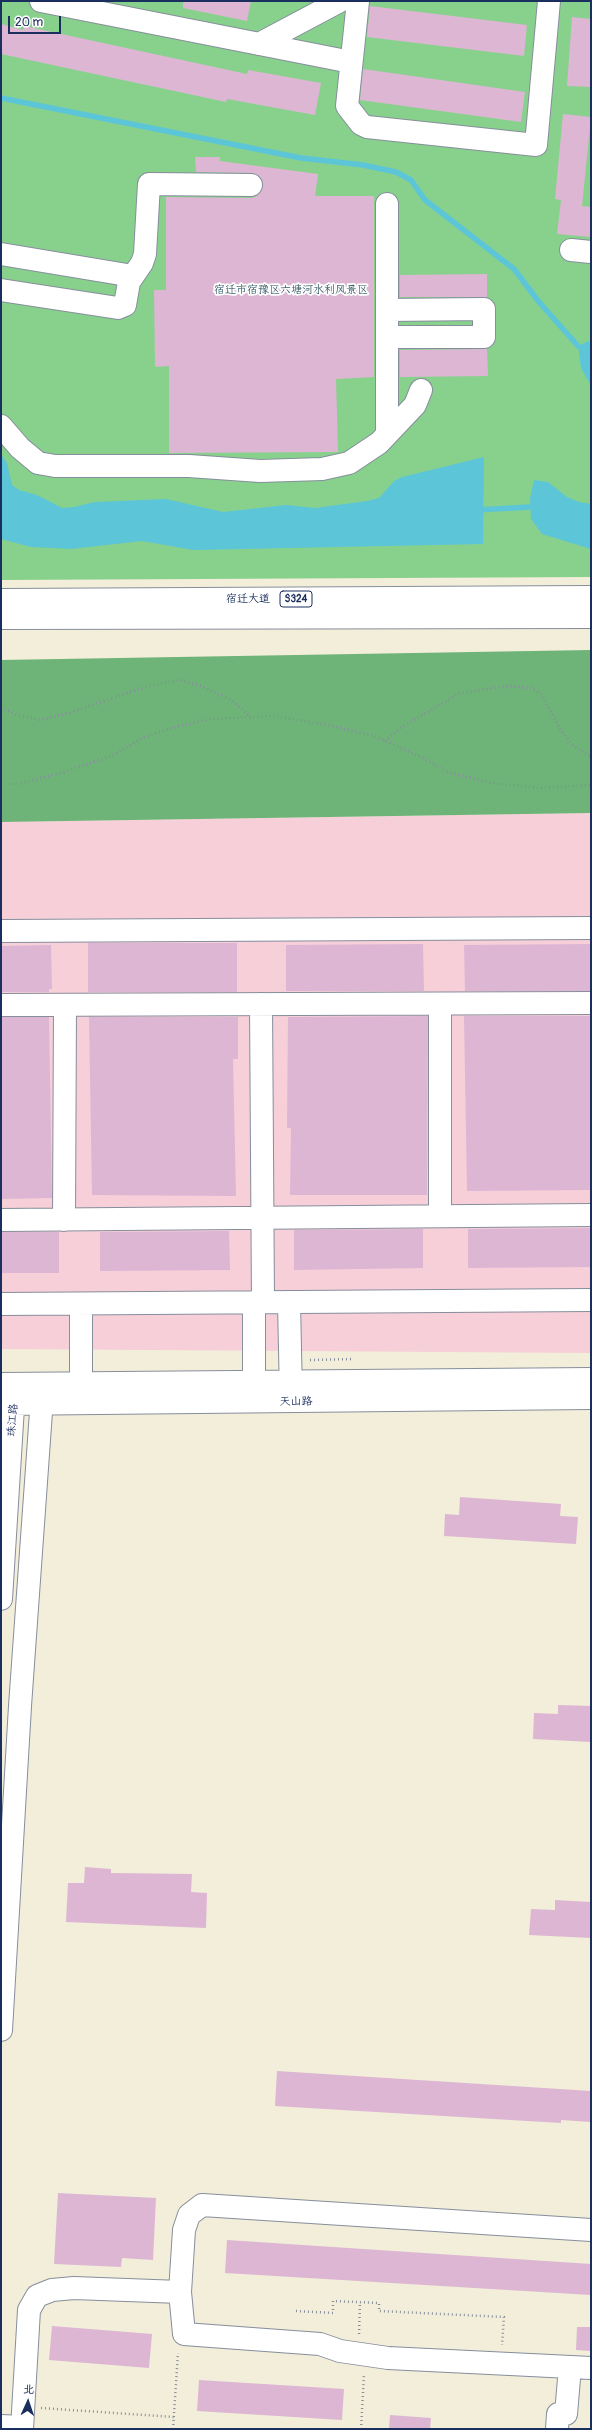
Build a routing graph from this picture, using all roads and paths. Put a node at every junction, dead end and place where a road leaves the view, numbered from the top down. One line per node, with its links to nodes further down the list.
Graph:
1 (41, 1): 5 (main road)
2 (340, 1): 5 (main road)
3 (358, 1): 6 (main road)
4 (549, 1): 6 (main road)
5 (259, 44): 6 (main road)
6 (351, 62)
7 (251, 185): 10 (main road)
8 (387, 204): 12 (main road)
9 (1, 254): 10 (main road)
10 (129, 282): 11 (main road)
11 (1, 290)
12 (387, 310): 13 (main road); 13 (main road)
13 (387, 337): 16 (main road)
14 (421, 390): 16 (main road)
15 (1, 426): 16 (main road)
16 (387, 434)
17 (591, 597): 18 (main road, 宿迁大道 / S324)
18 (1, 600)
19 (591, 617): 20 (main road, 宿迁大道 / S324)
20 (1, 618)
21 (1, 707): 22 (path)
22 (252, 717): 23 (path); 25 (path)
23 (385, 741): 24 (path); 26 (path)
24 (591, 757)
25 (1, 784)
26 (591, 785)
27 (591, 928): 28 (main road)
28 (1, 931)
29 (591, 1003): 31 (main road)
30 (261, 1004): 31 (main road); 33 (main road); 36 (main road)
31 (440, 1004): 35 (main road)
32 (1, 1005): 33 (main road)
33 (65, 1005): 38 (main road)
34 (591, 1215): 35 (main road)
35 (440, 1216): 36 (main road)
36 (262, 1218): 38 (main road); 40 (main road)
37 (1, 1220): 38 (main road)
38 (64, 1220)
39 (591, 1300): 41 (main road)
40 (258, 1302): 41 (main road); 43 (main road); 45 (main road)
41 (289, 1302): 46 (main road)
42 (1, 1304): 43 (main road)
43 (81, 1304): 49 (main road)
44 (591, 1379): 46 (main road, 天山路)
45 (254, 1392): 46 (main road, 天山路); 49 (main road, 天山路)
46 (291, 1392): 50 (main road, 天山路)
47 (8, 1394): 48 (main road, 天山路); 51 (main road, 珠江路)
48 (42, 1394): 49 (main road, 天山路); 53 (main road)
49 (81, 1394)
50 (591, 1398)
51 (4, 1506): 52 (main road, 珠江路)
52 (1, 1599)
53 (1, 2030)
54 (591, 2230): 55 (main road)
55 (180, 2292): 58 (main road); 61 (main road)
56 (296, 2311): 58 (path)
57 (178, 2346): 60 (path)
58 (501, 2364): 59 (main road)
59 (580, 2367): 63 (main road)
60 (174, 2417): 61 (path); 62 (path)
61 (17, 2422)
62 (173, 2429)
63 (557, 2429)

